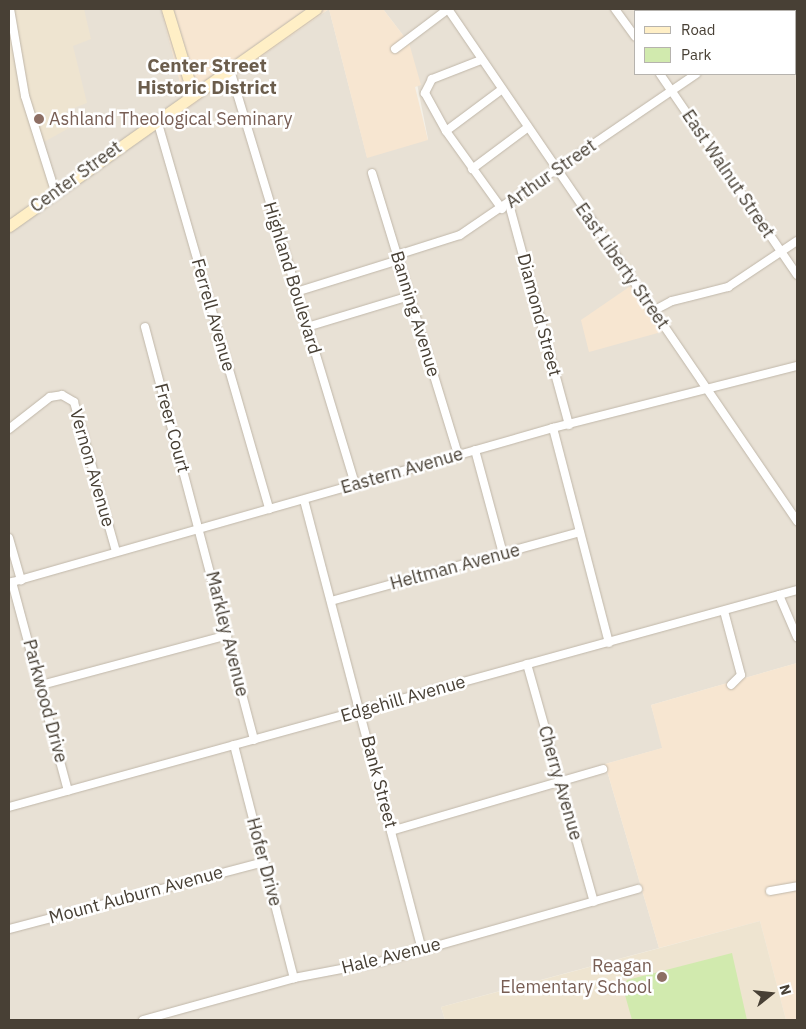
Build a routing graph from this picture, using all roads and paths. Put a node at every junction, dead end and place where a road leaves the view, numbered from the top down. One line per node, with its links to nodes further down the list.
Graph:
1 (167, 9): 14 (main road)
2 (316, 9): 9 (main road, Center Street)
3 (448, 9): 7 (street); 8 (street, East Liberty Street)
4 (615, 9): 6 (street)
5 (13, 10): 21 (street)
6 (634, 36)
7 (395, 49)
8 (481, 60): 12 (street, East Liberty Street); 17 (street, Diamond Street)
9 (230, 70): 14 (main road, Center Street); 28 (street, Highland Boulevard)
10 (661, 75): 13 (street, East Walnut Street)
11 (695, 75): 13 (street, Arthur Street)
12 (501, 90): 16 (street, East Liberty Street); 17 (street)
13 (671, 91): 19 (street, Arthur Street); 25 (street, East Walnut Street)
14 (194, 94): 15 (main road, Center Street)
15 (156, 120): 21 (main road, Center Street); 42 (street, Ferrell Avenue)
16 (527, 128): 18 (street); 19 (street, East Liberty Street)
17 (446, 131): 18 (street, Diamond Street)
18 (472, 169): 22 (street, Diamond Street)
19 (556, 171): 22 (street, Arthur Street); 30 (street, East Liberty Street)
20 (372, 173): 26 (street, Banning Avenue)
21 (55, 191): 23 (main road, Center Street)
22 (505, 207): 26 (street, Arthur Street); 35 (street, Diamond Street)
23 (9, 226)
24 (797, 241): 25 (street)
25 (782, 252): 27 (street, East Walnut Street); 30 (street)
26 (398, 258): 28 (street, Arthur Street); 29 (street, Banning Avenue)
27 (797, 275)
28 (296, 292): 32 (street, Highland Boulevard)
29 (410, 296): 32 (street); 39 (street, Banning Avenue)
30 (654, 311): 34 (street, East Liberty Street)
31 (145, 327): 44 (street, Freer Court)
32 (307, 327): 40 (street, Highland Boulevard)
33 (797, 366): 34 (street, Eastern Avenue)
34 (707, 391): 35 (street, Eastern Avenue); 43 (street, East Liberty Street)
35 (569, 425): 36 (street, Eastern Avenue)
36 (553, 428): 38 (street, Eastern Avenue); 45 (street)
37 (9, 429): 47 (street, Vernon Avenue)
38 (475, 450): 39 (street, Eastern Avenue); 48 (street)
39 (458, 454): 40 (street, Eastern Avenue)
40 (355, 485): 41 (street, Eastern Avenue)
41 (304, 500): 42 (street, Eastern Avenue); 52 (street, Bank Street)
42 (269, 509): 44 (street, Eastern Avenue)
43 (797, 521)
44 (200, 528): 47 (street, Eastern Avenue); 54 (street, Markley Avenue)
45 (580, 532): 48 (street, Heltman Avenue); 56 (street)
46 (9, 538): 49 (street, Parkwood Drive)
47 (116, 551): 49 (street, Eastern Avenue)
48 (503, 554): 52 (street, Heltman Avenue)
49 (14, 582): 58 (street, Parkwood Drive)
50 (797, 590): 51 (street, Edgehill Avenue)
51 (779, 595): 53 (street, Edgehill Avenue); 55 (street)
52 (331, 601): 60 (street, Bank Street)
53 (724, 611): 56 (street, Edgehill Avenue); 59 (street)
54 (227, 635): 58 (street); 61 (street, Markley Avenue)
55 (797, 637)
56 (610, 643): 57 (street, Edgehill Avenue)
57 (527, 664): 60 (street, Edgehill Avenue); 64 (street, Cherry Avenue)
58 (41, 685): 65 (street, Parkwood Drive)
59 (730, 685)
60 (360, 712): 61 (street, Edgehill Avenue); 67 (street, Bank Street)
61 (254, 740): 62 (street, Edgehill Avenue)
62 (234, 746): 65 (street, Edgehill Avenue); 68 (street, Hofer Drive)
63 (603, 769): 64 (street)
64 (560, 783): 67 (street); 72 (street, Cherry Avenue)
65 (68, 792): 66 (street, Edgehill Avenue)
66 (9, 807)
67 (391, 831): 74 (street, Bank Street)
68 (264, 862): 73 (street, Mount Auburn Avenue); 75 (street, Hofer Drive)
69 (797, 886): 71 (street)
70 (638, 889): 72 (street, Hale Avenue)
71 (770, 891)
72 (594, 902): 74 (street, Hale Avenue)
73 (9, 929)
74 (422, 949): 75 (street, Hale Avenue)
75 (294, 978): 76 (street, Hale Avenue)
76 (143, 1020)

